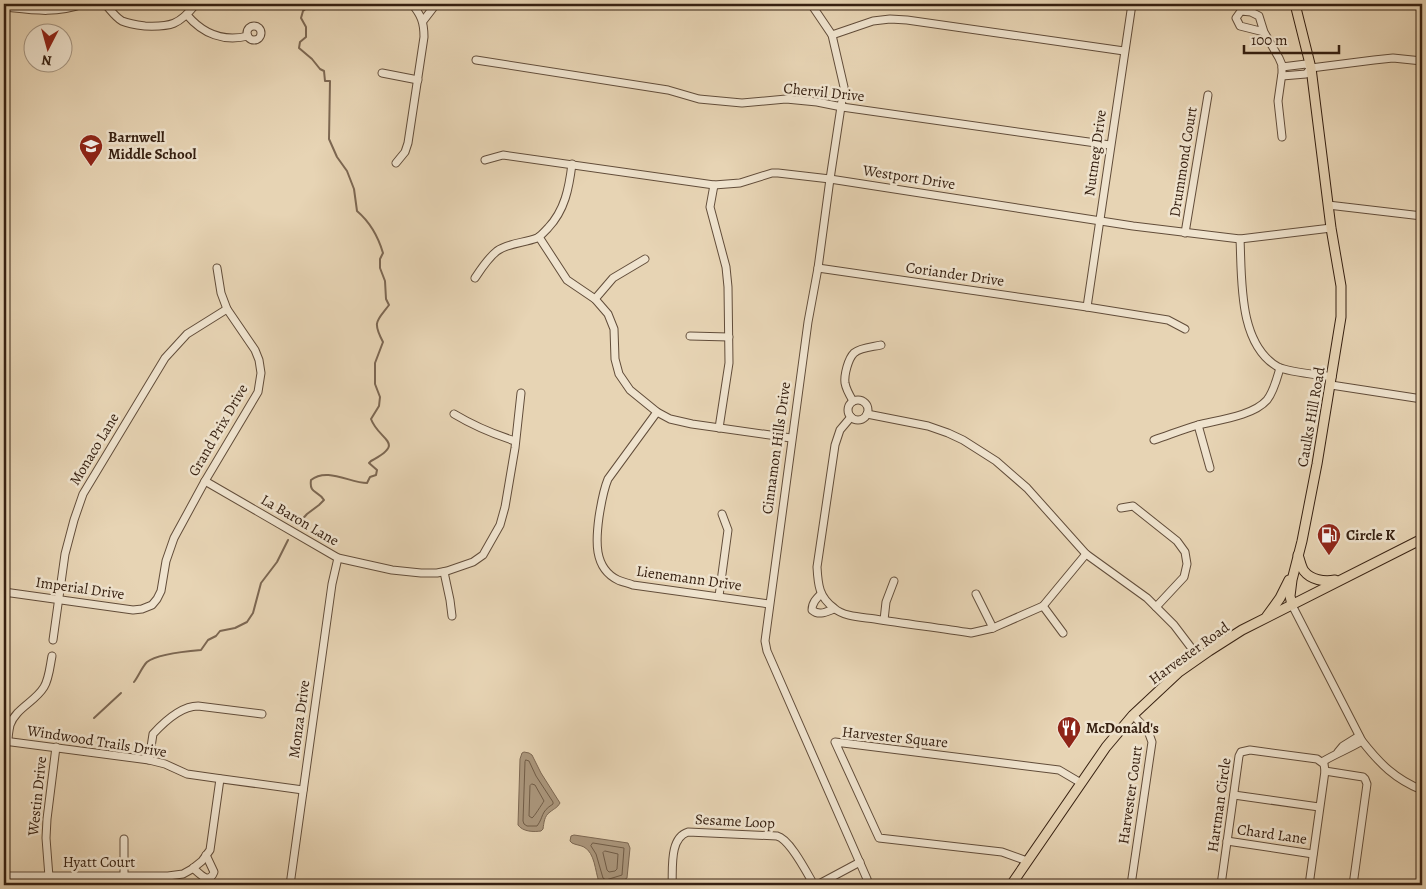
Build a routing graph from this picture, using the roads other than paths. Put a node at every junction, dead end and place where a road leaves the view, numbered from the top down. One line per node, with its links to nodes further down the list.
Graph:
1 (83, 4): 9 (street)
2 (105, 4): 10 (street)
3 (196, 4): 10 (street)
4 (412, 4): 11 (street)
5 (433, 4): 11 (street)
6 (812, 4): 13 (street, Cinnamon Hills Drive)
7 (1132, 4): 15 (street, Nutmeg Drive)
8 (1295, 4): 19 (main road, Caulks Hill Road)
9 (4, 6)
10 (187, 15): 14 (street)
11 (423, 21): 22 (street)
12 (1264, 32): 18 (street)
13 (832, 35): 15 (street); 24 (street, Cinnamon Hills Drive)
14 (248, 36)
15 (1124, 51): 26 (street, Nutmeg Drive)
16 (476, 60): 24 (street, Chervil Drive)
17 (1422, 61): 19 (street)
18 (1282, 67): 19 (street); 21 (street)
19 (1311, 68): 21 (street); 32 (main road, Caulks Hill Road)
20 (382, 73): 22 (street)
21 (1282, 76): 25 (street)
22 (418, 80): 28 (street)
23 (1208, 95): 36 (street, Drummond Court)
24 (842, 107): 26 (street, Chervil Drive); 30 (street, Cinnamon Hills Drive)
25 (1282, 137)
26 (1110, 145): 34 (street, Nutmeg Drive)
27 (484, 160): 29 (street, Westport Drive)
28 (396, 163)
29 (572, 164): 31 (street, Westport Drive); 37 (street)
30 (830, 179): 31 (street, Westport Drive); 34 (street, Westport Drive); 41 (street, Cinnamon Hills Drive)
31 (714, 185): 48 (street)
32 (1328, 205): 33 (street); 35 (main road, Caulks Hill Road)
33 (1422, 216)
34 (1100, 221): 36 (street, Westport Drive); 44 (street, Nutmeg Drive)
35 (1331, 228): 38 (street, Westport Drive); 51 (main road, Caulks Hill Road)
36 (1185, 233): 38 (street, Westport Drive)
37 (538, 238): 42 (street); 43 (street)
38 (1240, 239): 50 (street)
39 (645, 259): 43 (street)
40 (217, 268): 45 (street, Grand Prix Drive)
41 (818, 268): 44 (street, Coriander Drive); 61 (street, Cinnamon Hills Drive)
42 (475, 278)
43 (594, 299): 55 (street)
44 (1087, 307): 46 (street, Coriander Drive)
45 (227, 309): 65 (street, Grand Prix Drive); 80 (street, Monaco Lane)
46 (1185, 329)
47 (690, 336): 48 (street)
48 (728, 337): 60 (street)
49 (881, 346): 54 (street)
50 (1280, 368): 51 (street); 59 (street)
51 (1331, 381): 53 (street); 70 (main road, Caulks Hill Road)
52 (521, 392): 63 (street, La Baron Lane)
53 (1422, 399)
54 (853, 401): 57 (street); 58 (street)
55 (657, 412): 60 (street); 79 (street, Lienemann Drive)
56 (454, 414): 63 (street)
57 (867, 414): 58 (street); 69 (street)
58 (851, 417): 77 (street)
59 (1198, 425): 62 (street); 64 (street)
60 (719, 428): 61 (street)
61 (791, 438): 81 (street, Cinnamon Hills Drive)
62 (1154, 440)
63 (515, 441): 73 (street, La Baron Lane)
64 (1210, 468)
65 (205, 481): 71 (street, La Baron Lane); 83 (street, Grand Prix Drive)
66 (1121, 508): 85 (street)
67 (722, 514): 79 (street)
68 (1422, 539): 74 (main road, Harvester Road)
69 (1086, 554): 84 (street); 85 (street)
70 (1298, 555): 72 (main road, Caulks Hill Road); 74 (main road)
71 (338, 558): 73 (street, La Baron Lane); 105 (street, Monza Drive)
72 (1294, 571): 82 (main road, Caulks Hill Road); 88 (main road)
73 (444, 572): 87 (street)
74 (1345, 577): 82 (main road, Harvester Road)
75 (894, 581): 89 (street)
76 (4, 592): 80 (street, Imperial Drive)
77 (821, 594): 86 (street); 86 (street)
78 (976, 594): 90 (street)
79 (719, 596): 81 (street, Lienemann Drive)
80 (59, 599): 83 (street, Imperial Drive); 92 (street, Monaco Lane)
81 (769, 604): 114 (street, Cinnamon Hills Drive)
82 (1292, 605): 88 (main road, Harvester Road); 97 (street, Caulks Hill Road)
83 (152, 606)
84 (1043, 606): 90 (street); 91 (street)
85 (1156, 607): 94 (street)
86 (834, 609): 89 (street)
87 (452, 616)
88 (1266, 619): 94 (main road, Harvester Road)
89 (884, 620): 90 (street)
90 (993, 628)
91 (1063, 633)
92 (53, 640)
93 (52, 656): 98 (street)
94 (1199, 658): 96 (main road, Harvester Road)
95 (262, 714): 100 (street)
96 (1133, 715): 104 (main road, Harvester Road); 124 (street, Harvester Court)
97 (1361, 738): 101 (street); 106 (street, Caulks Hill Road)
98 (6, 741): 99 (street, Windwood Trails Drive)
99 (56, 747): 100 (street, Windwood Trails Drive); 117 (street, Westin Drive)
100 (149, 760): 103 (street, Windwood Trails Drive)
101 (1322, 762): 102 (street); 107 (street, Hartman Circle)
102 (1325, 771): 108 (street); 127 (street)
103 (220, 779): 105 (street, Windwood Trails Drive); 112 (street, Hyatt Court)
104 (1081, 783): 113 (main road, Harvester Road); 113 (street, Harvester Square)
105 (303, 790): 119 (street, Monza Drive)
106 (1422, 790)
107 (1234, 795): 108 (street); 110 (street, Hartman Circle)
108 (1319, 807): 111 (street)
109 (124, 839): 118 (street)
110 (1227, 842): 111 (street, Chard Lane); 125 (street, Hartman Circle)
111 (1313, 854): 126 (street)
112 (206, 855): 115 (street, Hyatt Court); 115 (street, Hyatt Court)
113 (1027, 861): 123 (main road, Harvester Road)
114 (860, 862): 121 (street); 122 (street, Cinnamon Hills Drive)
115 (194, 868): 118 (street, Hyatt Court)
116 (4, 876): 117 (street, Hyatt Court)
117 (49, 876): 118 (street, Hyatt Court)
118 (124, 876)
119 (290, 885)
120 (672, 885): 121 (street, Sesame Loop)
121 (816, 885)
122 (868, 885)
123 (1011, 885)
124 (1131, 885)
125 (1221, 885)
126 (1309, 885)
127 (1353, 885)

